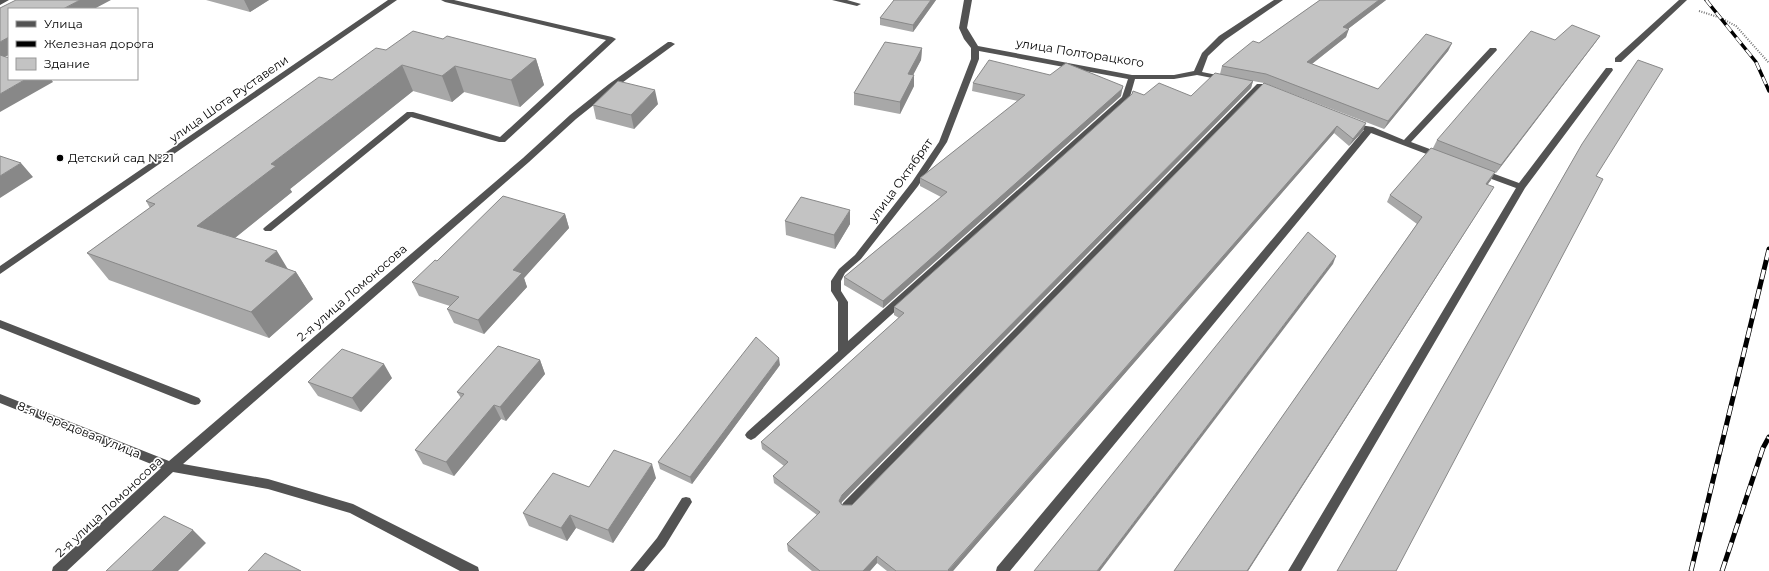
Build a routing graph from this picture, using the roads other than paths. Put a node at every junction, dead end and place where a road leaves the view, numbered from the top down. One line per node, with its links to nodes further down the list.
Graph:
1 (6, 0): 8 (street)
2 (393, 0): 26 (street, улица Шота Руставели)
3 (445, 0): 25 (street)
4 (836, 0): 9 (street)
5 (968, 0): 11 (street)
6 (1279, 0): 15 (street)
7 (1681, 2): 13 (street)
8 (0, 3)
9 (857, 4)
10 (671, 44): 32 (street, 2-я улица Ломоносова)
11 (975, 48): 16 (street, улица Полторацкого); 28 (street, улица Октябрят)
12 (1493, 50): 21 (street)
13 (1618, 60)
14 (1609, 70): 24 (street)
15 (1196, 73): 16 (street, улица Полторацкого); 17 (street, улица Полторацкого)
16 (1132, 77): 28 (street)
17 (1232, 80)
18 (1260, 86): 34 (street)
19 (1355, 123): 20 (street)
20 (1370, 129): 21 (street); 38 (street)
21 (1406, 143): 22 (street)
22 (1449, 160)
23 (1471, 168): 24 (street)
24 (1521, 187): 39 (street)
25 (268, 229)
26 (0, 271)
27 (0, 324): 30 (street)
28 (843, 352): 31 (street)
29 (0, 398): 32 (street, 8-я Чередовая улица)
30 (195, 401)
31 (751, 435)
32 (171, 468): 35 (street, 2-я улица Ломоносова); 36 (street, 8-я Чередовая улица)
33 (686, 502): 37 (street)
34 (847, 507)
35 (58, 571)
36 (472, 571)
37 (636, 571)
38 (1002, 571)
39 (1294, 571)

